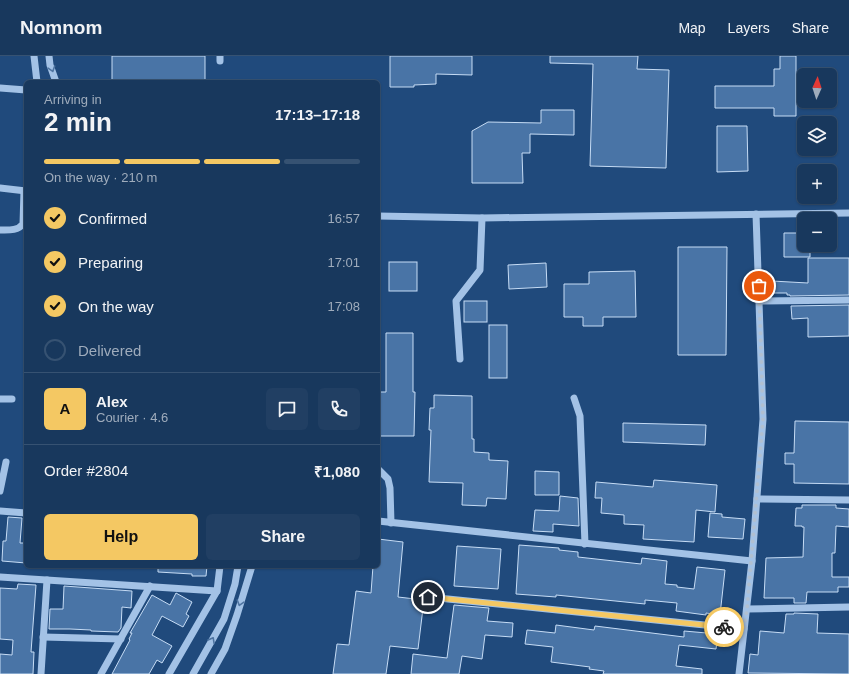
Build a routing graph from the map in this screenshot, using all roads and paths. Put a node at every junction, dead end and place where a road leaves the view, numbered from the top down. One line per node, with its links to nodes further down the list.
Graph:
1 (34, 56): 3 (street)
2 (48, 56): 4 (street, one-way to 4)
3 (37, 80)
4 (55, 80)
5 (0, 88): 6 (street)
6 (24, 90)
7 (0, 188): 8 (street)
8 (24, 191)
9 (24, 208): 14 (street)
10 (849, 213): 11 (street)
11 (756, 214): 13 (street); 16 (street)
12 (380, 216): 13 (street)
13 (482, 218): 17 (street)
14 (0, 230)
15 (849, 300): 16 (street)
16 (759, 301): 24 (street)
17 (460, 359)
18 (574, 398): 30 (street)
19 (0, 399): 20 (street)
20 (12, 399)
21 (6, 462): 23 (street)
22 (380, 471): 29 (street)
23 (0, 491)
24 (757, 499): 25 (street); 31 (street)
25 (849, 500)
26 (0, 511): 27 (street)
27 (24, 512)
28 (380, 521): 29 (street)
29 (391, 523): 30 (street)
30 (585, 544): 31 (street)
31 (752, 561): 41 (street)
32 (220, 568): 38 (street)
33 (238, 568): 48 (street, one-way to 33)
34 (251, 568): 49 (street, one-way to 49)
35 (0, 577): 36 (street)
36 (47, 580): 37 (street); 43 (street)
37 (150, 586): 38 (street); 44 (street)
38 (217, 591): 47 (street)
39 (428, 597): 42 (street)
40 (849, 607): 41 (street)
41 (747, 609): 42 (street)
42 (744, 629): 50 (street)
43 (43, 637): 44 (street); 45 (street)
44 (121, 639): 46 (street)
45 (41, 674)
46 (101, 674)
47 (169, 674)
48 (193, 674)
49 (211, 674)
50 (739, 674)

